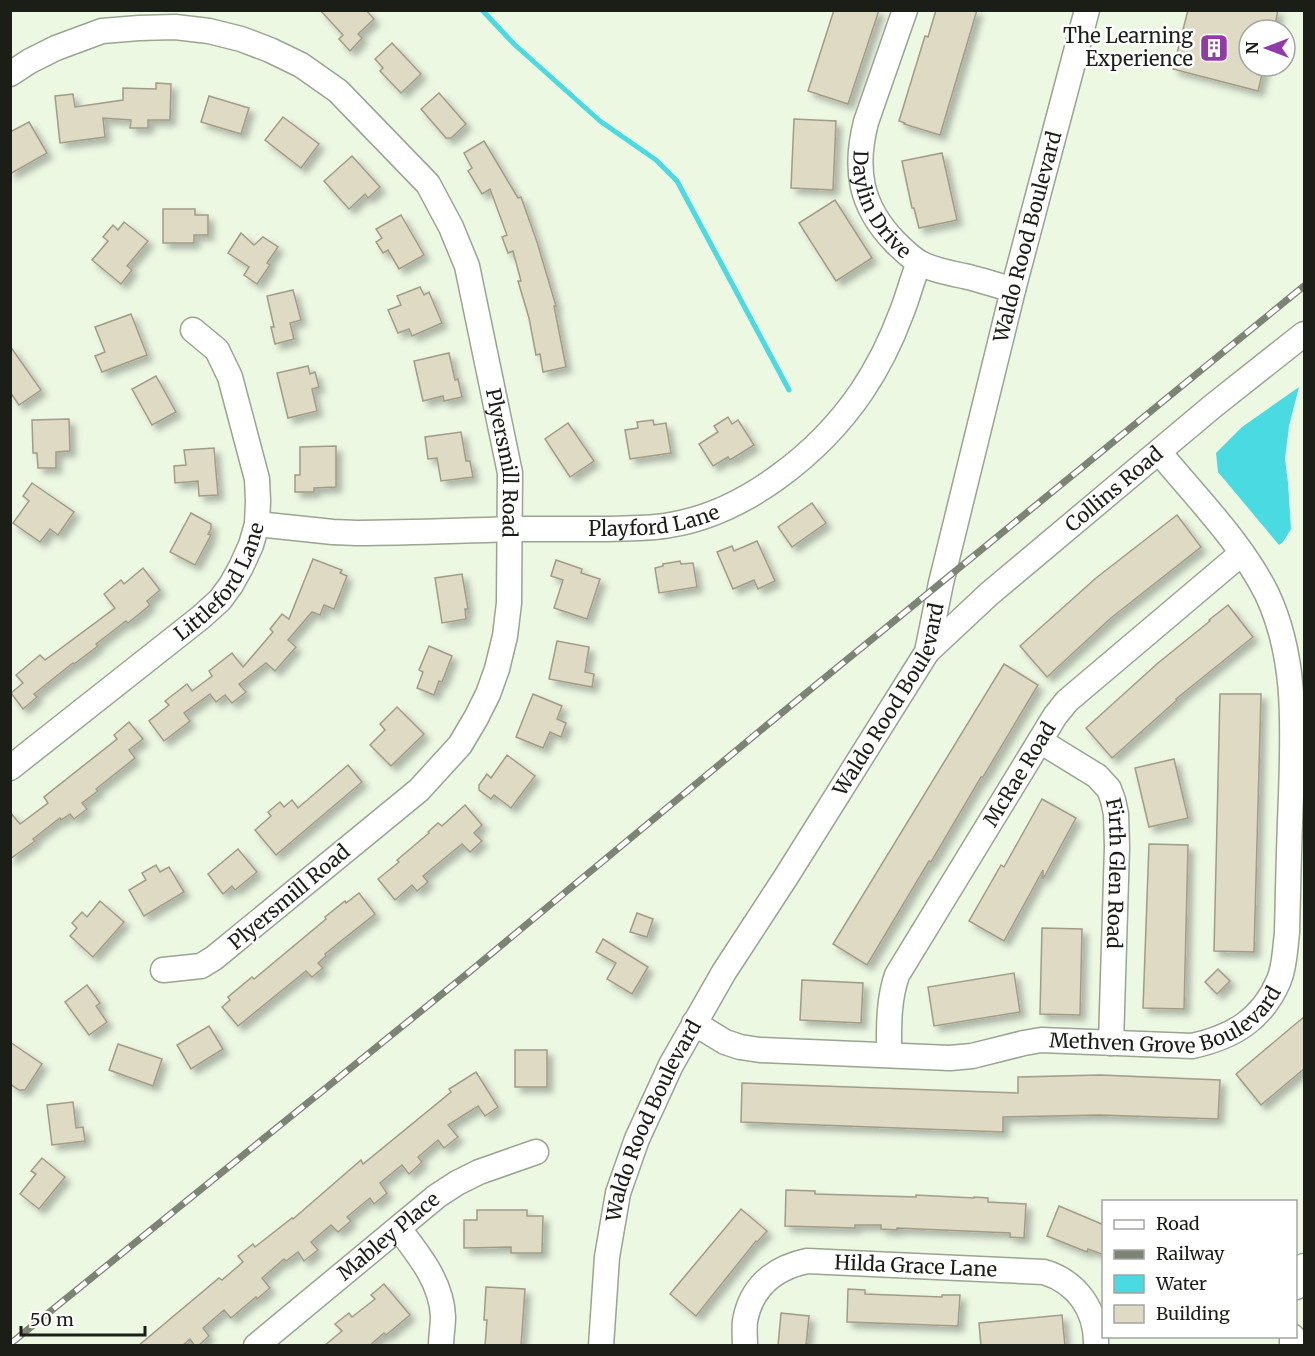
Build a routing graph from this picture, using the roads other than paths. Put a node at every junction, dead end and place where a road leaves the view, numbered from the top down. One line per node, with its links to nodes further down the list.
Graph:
1 (905, 10): 5 (street, Daylin Drive)
2 (1087, 10): 6 (street, Waldo Rood Boulevard)
3 (100, 21): 4 (street, Plyersmill Road); 11 (street, Plyersmill Road)
4 (10, 74)
5 (919, 263): 6 (street, Daylin Drive); 11 (street, Playford Lane)
6 (1014, 290): 13 (street, Waldo Rood Boulevard)
7 (193, 330): 10 (street, Littleford Lane)
8 (1305, 334): 9 (street, Collins Road)
9 (1159, 452): 12 (street, Methven Grove Boulevard); 13 (street, Collins Road)
10 (257, 524): 11 (street, Playford Lane); 15 (street, Littleford Lane)
11 (510, 530): 16 (street, Plyersmill Road)
12 (1242, 553): 14 (street, McRae Road); 18 (street, Methven Grove Boulevard)
13 (927, 652): 17 (street, Waldo Rood Boulevard)
14 (1040, 741): 18 (street, Firth Glen Road); 19 (street, McRae Road)
15 (10, 768)
16 (163, 970)
17 (694, 1023): 19 (street, Methven Grove Boulevard); 26 (street, Waldo Rood Boulevard)
18 (1112, 1043): 19 (street, Methven Grove Boulevard)
19 (889, 1055)
20 (536, 1152): 21 (street, Mabley Place)
21 (399, 1229): 24 (street, Mabley Place); 25 (street)
22 (1305, 1266): 23 (street)
23 (1297, 1284)
24 (256, 1346)
25 (441, 1346)
26 (601, 1346)
27 (745, 1346): 28 (street, Hilda Grace Lane)
28 (1095, 1346)

